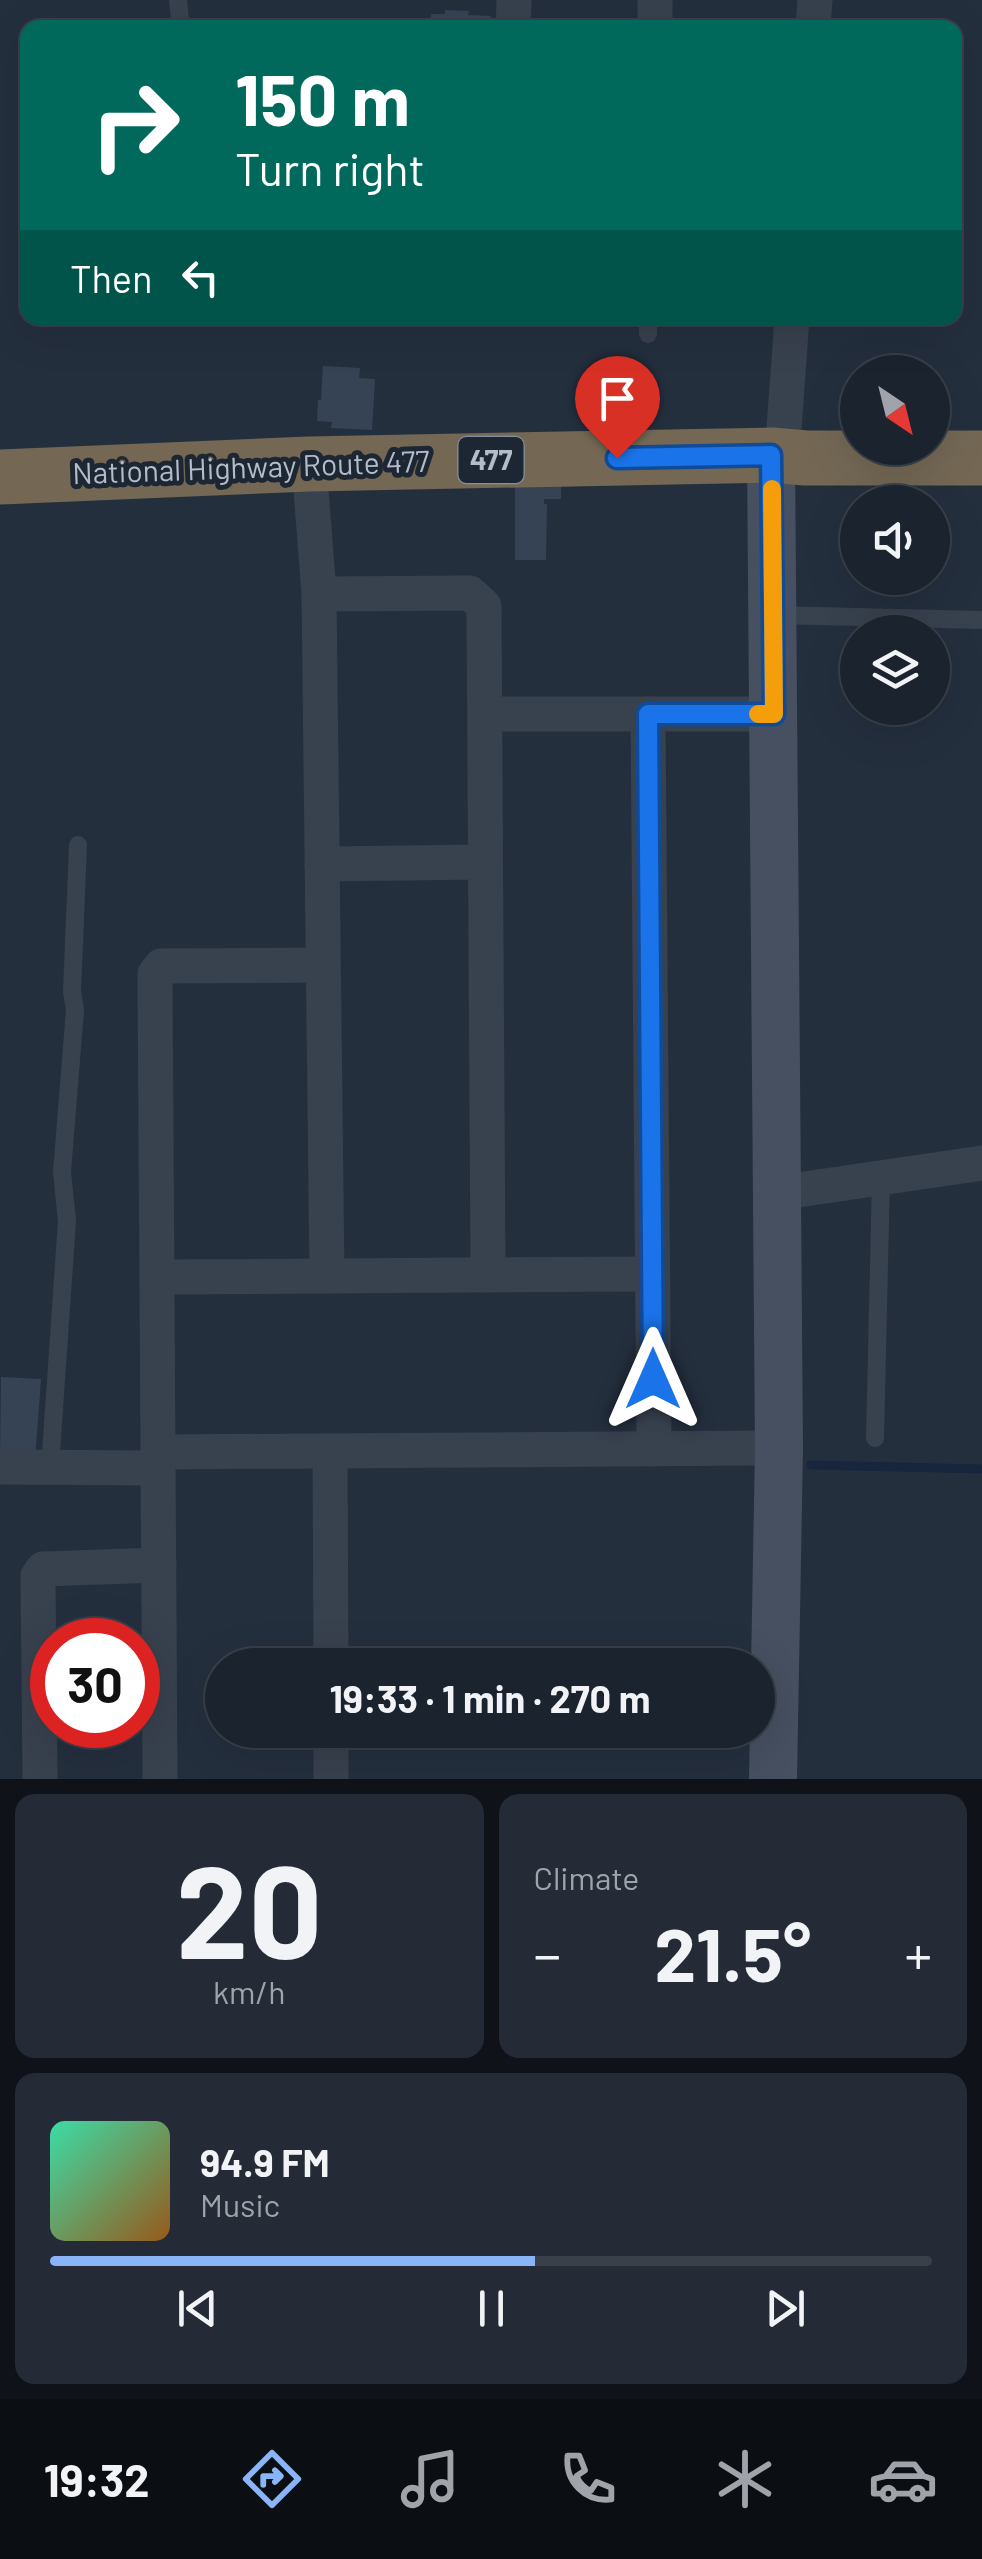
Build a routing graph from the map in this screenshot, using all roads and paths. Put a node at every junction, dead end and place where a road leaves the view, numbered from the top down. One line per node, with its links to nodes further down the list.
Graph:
1 (791, 325): 2 (street)
2 (776, 456): 3 (highway, National Highway Route 477 / 477); 4 (highway, National Highway Route 477 / 477); 7 (street)
3 (982, 458)
4 (309, 464): 5 (highway, National Highway Route 477 / 477); 6 (street)
5 (0, 477)
6 (319, 594): 9 (street); 14 (street)
7 (773, 615): 8 (lane); 11 (street)
8 (982, 620)
9 (484, 714): 10 (street); 13 (street)
10 (648, 714): 11 (street); 19 (street)
11 (774, 714): 18 (street)
12 (78, 845): 29 (lane)
13 (485, 862): 14 (street); 20 (street)
14 (322, 864): 15 (street)
15 (323, 964): 21 (street); 22 (street)
16 (982, 1163): 17 (street)
17 (881, 1179): 18 (street); 23 (lane)
18 (777, 1193): 24 (street)
19 (652, 1274): 20 (street); 25 (street)
20 (488, 1275): 21 (street)
21 (327, 1276): 22 (street)
22 (157, 1277): 27 (street)
23 (875, 1438)
24 (779, 1448): 25 (street); 36 (street)
25 (654, 1449): 26 (street)
26 (330, 1453): 27 (street); 31 (street)
27 (158, 1460): 29 (street); 30 (street)
28 (0, 1467): 29 (street)
29 (50, 1467)
30 (159, 1565): 33 (street); 34 (street)
31 (331, 1648)
32 (331, 1748): 35 (street)
33 (40, 1779)
34 (160, 1779)
35 (331, 1779)
36 (773, 1779)

